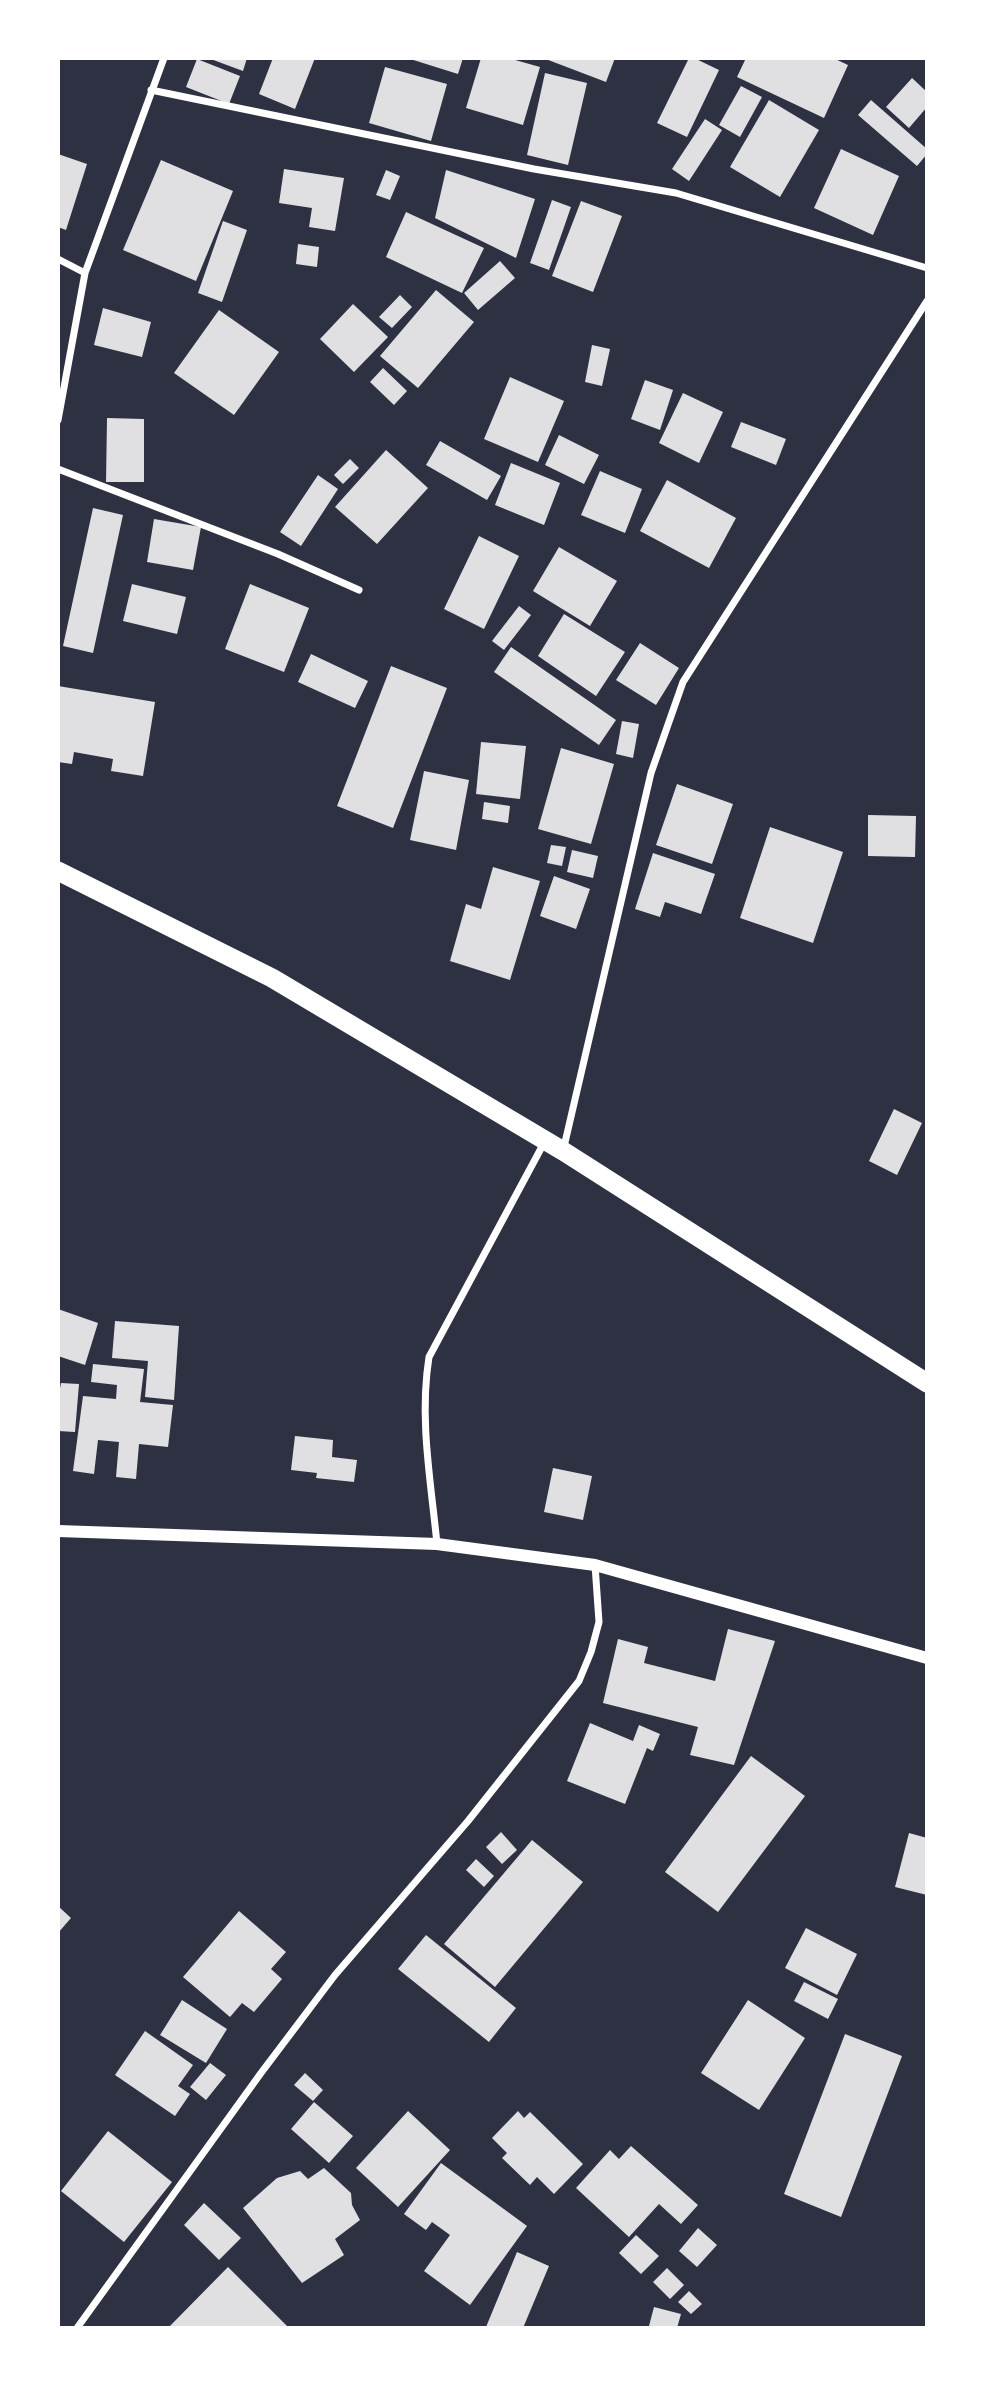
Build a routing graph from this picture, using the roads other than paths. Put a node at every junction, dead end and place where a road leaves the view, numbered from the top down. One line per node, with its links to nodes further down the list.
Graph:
1 (164, 58): 2 (street)
2 (151, 90): 4 (street); 5 (street)
3 (58, 260): 5 (street)
4 (927, 268)
5 (85, 273): 7 (street)
6 (927, 301): 12 (street)
7 (58, 420)
8 (58, 469): 9 (street)
9 (359, 590)
10 (58, 871): 11 (highway)
11 (545, 1140): 12 (highway); 15 (street)
12 (563, 1151): 13 (highway)
13 (927, 1383)
14 (58, 1531): 15 (street)
15 (437, 1544): 16 (street)
16 (595, 1565): 17 (street); 18 (street)
17 (927, 1658)
18 (77, 2328)

